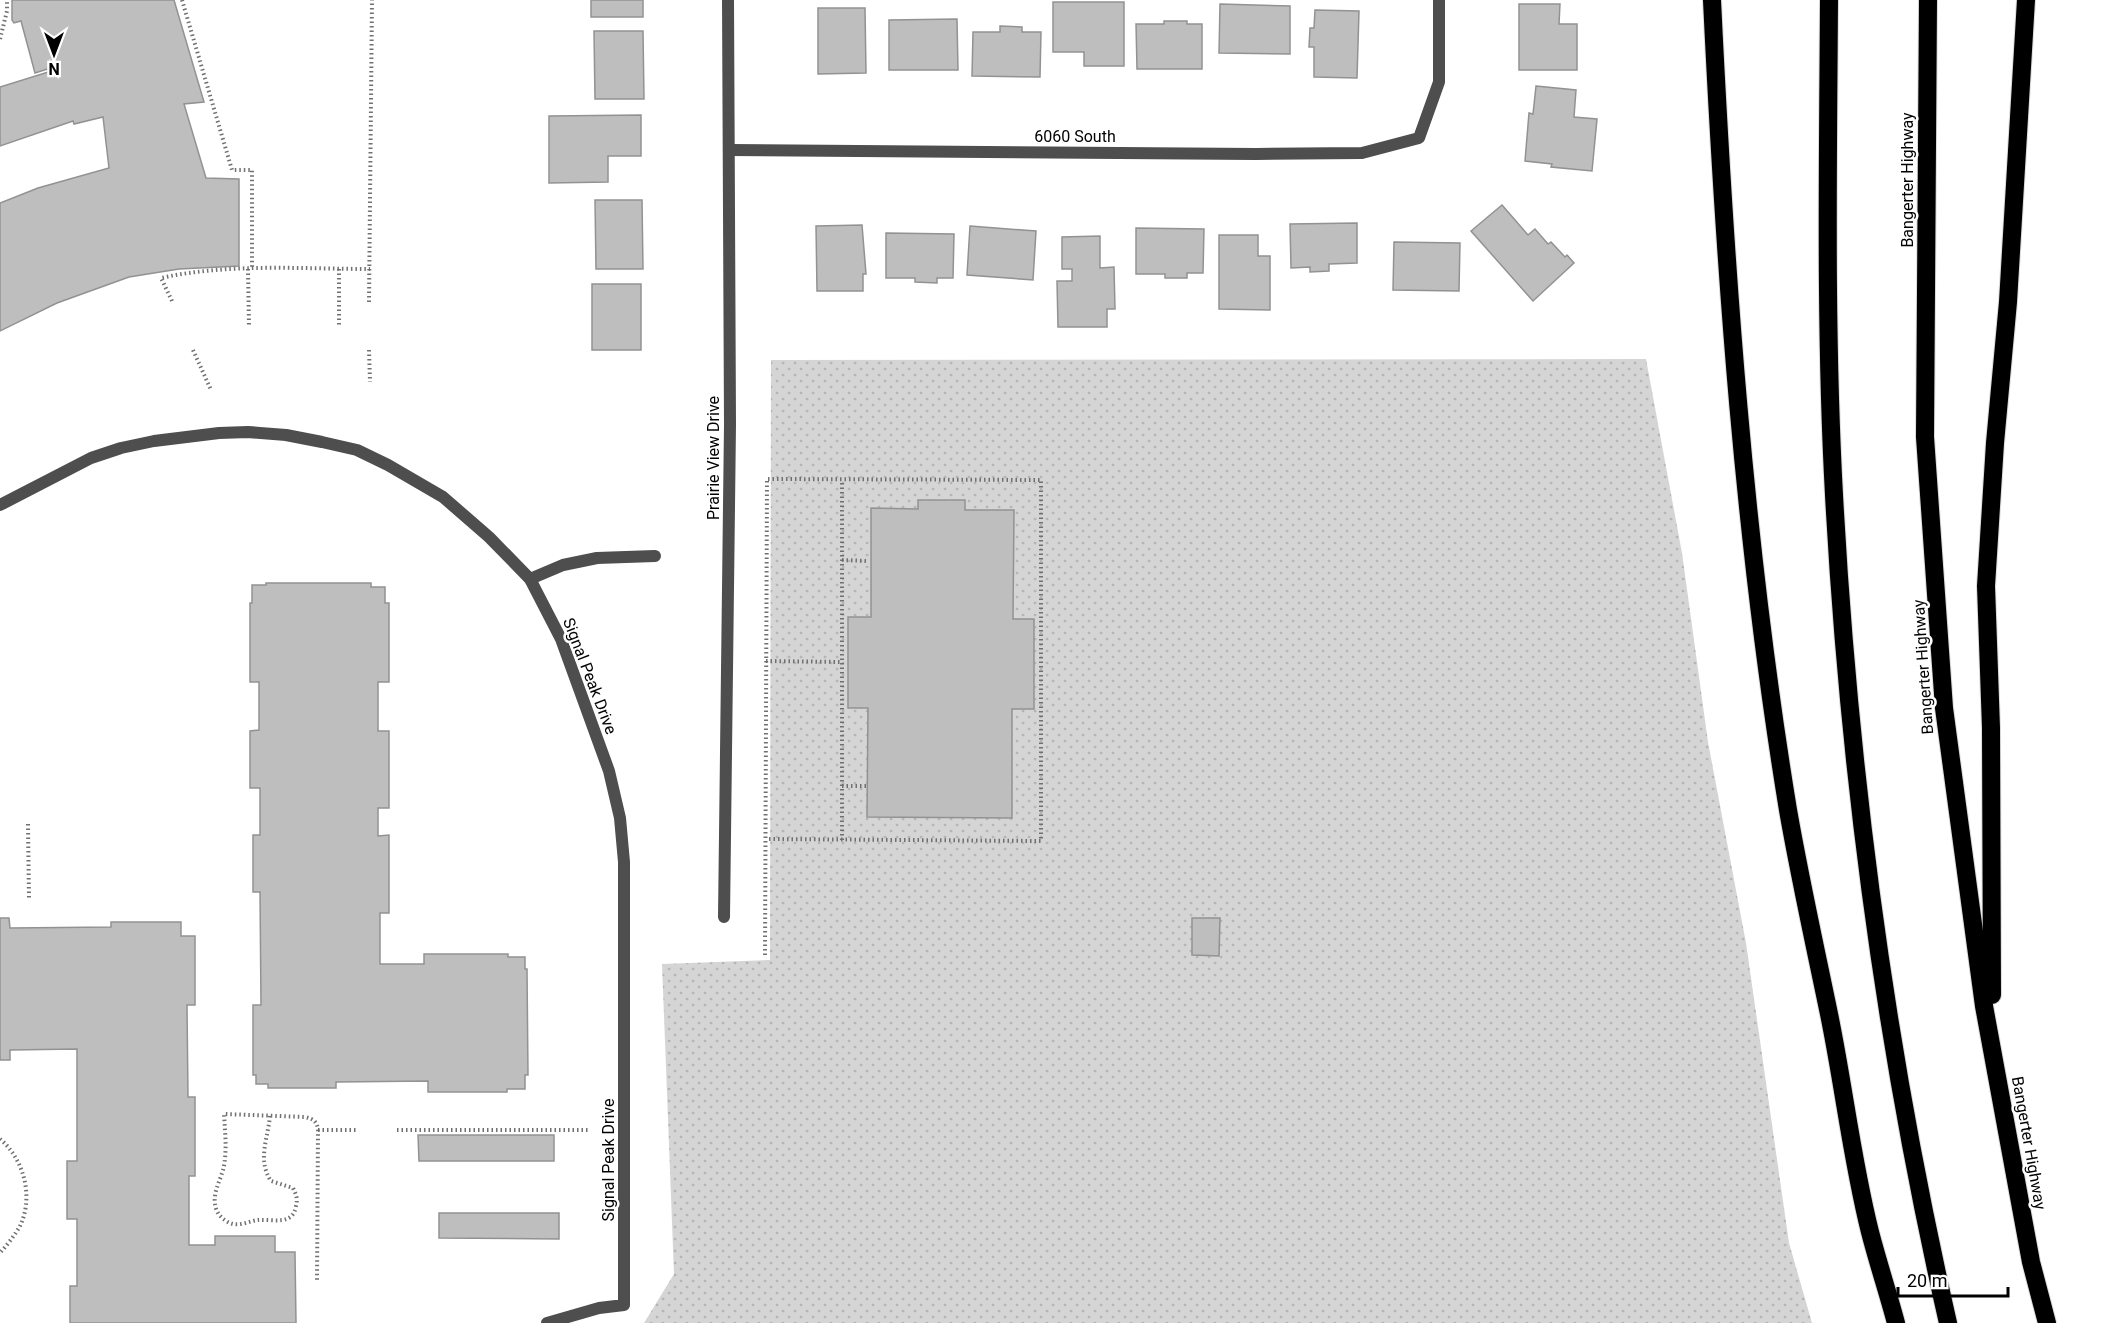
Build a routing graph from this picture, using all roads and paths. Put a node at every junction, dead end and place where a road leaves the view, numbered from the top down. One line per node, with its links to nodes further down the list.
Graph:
1 (7, 0): 10 (path)
2 (182, 0): 12 (path)
3 (372, 0): 14 (path)
4 (728, 0): 11 (street, Prairie View Drive)
5 (1439, 0): 11 (street, 6060 South)
6 (1712, 0): 49 (highway)
7 (1828, 0): 50 (highway)
8 (1928, 0): 39 (highway, Bangerter Highway)
9 (2026, 0): 39 (highway)
10 (0, 39)
11 (729, 150): 37 (street, Prairie View Drive)
12 (250, 269): 13 (path); 15 (path); 17 (path)
13 (339, 269): 14 (path); 18 (path)
14 (370, 269): 16 (path)
15 (172, 301)
16 (369, 302)
17 (249, 326)
18 (339, 326)
19 (194, 350): 22 (path)
20 (369, 350): 21 (path)
21 (370, 382)
22 (212, 390)
23 (843, 480): 26 (path); 29 (path); 35 (path)
24 (0, 505): 28 (street, Signal Peak Drive)
25 (655, 556): 28 (street)
26 (842, 560): 27 (path); 30 (path)
27 (867, 561)
28 (530, 579): 48 (street, Signal Peak Drive)
29 (766, 661): 30 (path); 34 (path)
30 (842, 662): 31 (path)
31 (842, 786): 32 (path); 35 (path)
32 (866, 786)
33 (28, 824): 36 (path)
34 (766, 839): 35 (path); 38 (path)
35 (842, 840)
36 (30, 899)
37 (724, 917)
38 (765, 955)
39 (1993, 1057): 51 (highway, Bangerter Highway)
40 (270, 1116): 40 (path); 41 (path)
41 (318, 1130): 42 (path); 47 (path)
42 (357, 1130)
43 (397, 1130): 44 (path)
44 (589, 1130)
45 (0, 1139): 46 (path)
46 (0, 1253)
47 (317, 1280)
48 (547, 1323)
49 (1896, 1323)
50 (1948, 1323)
51 (2047, 1323)

